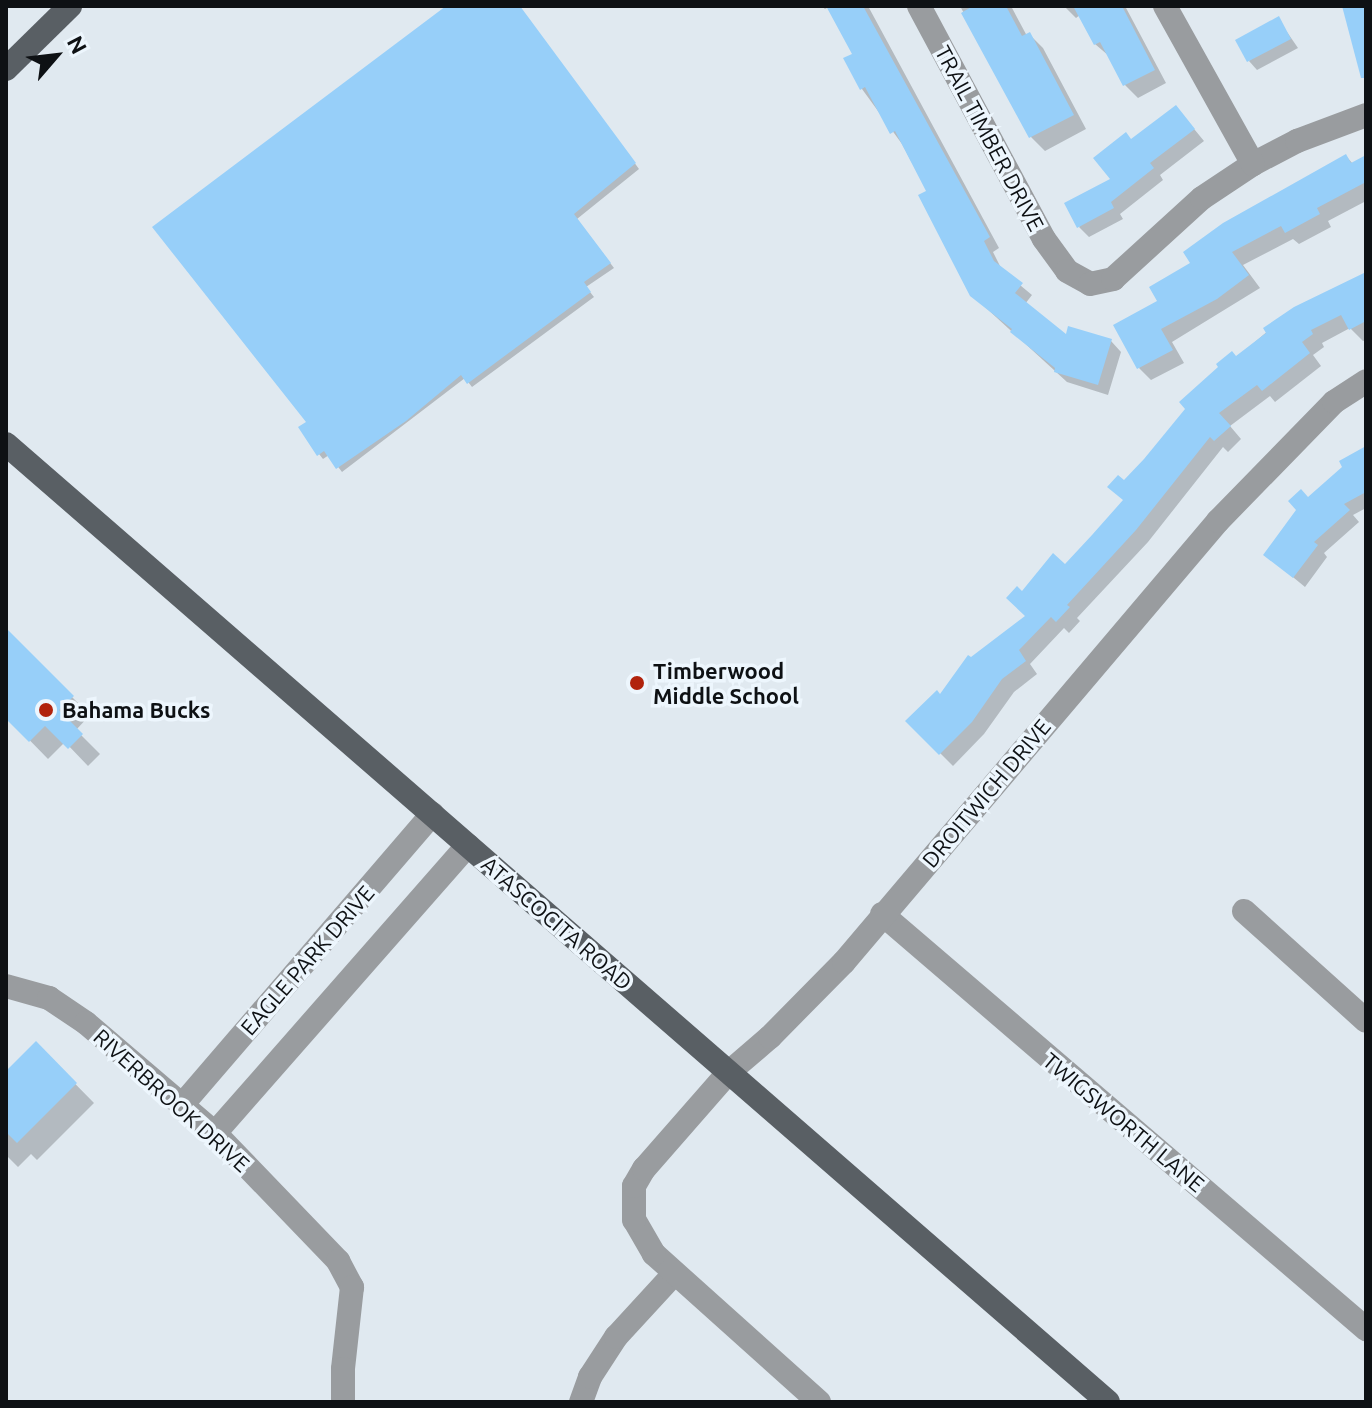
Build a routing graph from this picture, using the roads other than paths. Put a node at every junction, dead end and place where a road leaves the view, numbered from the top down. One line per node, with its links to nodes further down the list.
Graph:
1 (70, 6): 4 (main road)
2 (919, 6): 6 (street, TRAIL TIMBER DRIVE)
3 (1165, 6): 6 (street)
4 (6, 69)
5 (1366, 115): 6 (street)
6 (1253, 164)
7 (1366, 381): 12 (street, DROITWICH DRIVE)
8 (6, 444): 9 (main road, ATASCOCITA ROAD)
9 (432, 814): 10 (main road, ATASCOCITA ROAD); 16 (street, EAGLE PARK DRIVE)
10 (468, 845): 15 (main road, ATASCOCITA ROAD); 17 (street, EAGLE PARK DRIVE)
11 (1244, 911): 14 (street)
12 (882, 914): 15 (street, DROITWICH DRIVE); 19 (street, TWIGSWORTH LANE)
13 (6, 986): 16 (street, RIVERBROOK DRIVE)
14 (1366, 1021)
15 (728, 1073): 18 (street, DROITWICH DRIVE); 23 (main road, ATASCOCITA ROAD)
16 (182, 1105): 17 (street, RIVERBROOK DRIVE)
17 (215, 1133): 20 (street, RIVERBROOK DRIVE)
18 (674, 1274): 21 (street); 22 (street)
19 (1366, 1329)
20 (343, 1402)
21 (581, 1402)
22 (819, 1402)
23 (1108, 1402)

